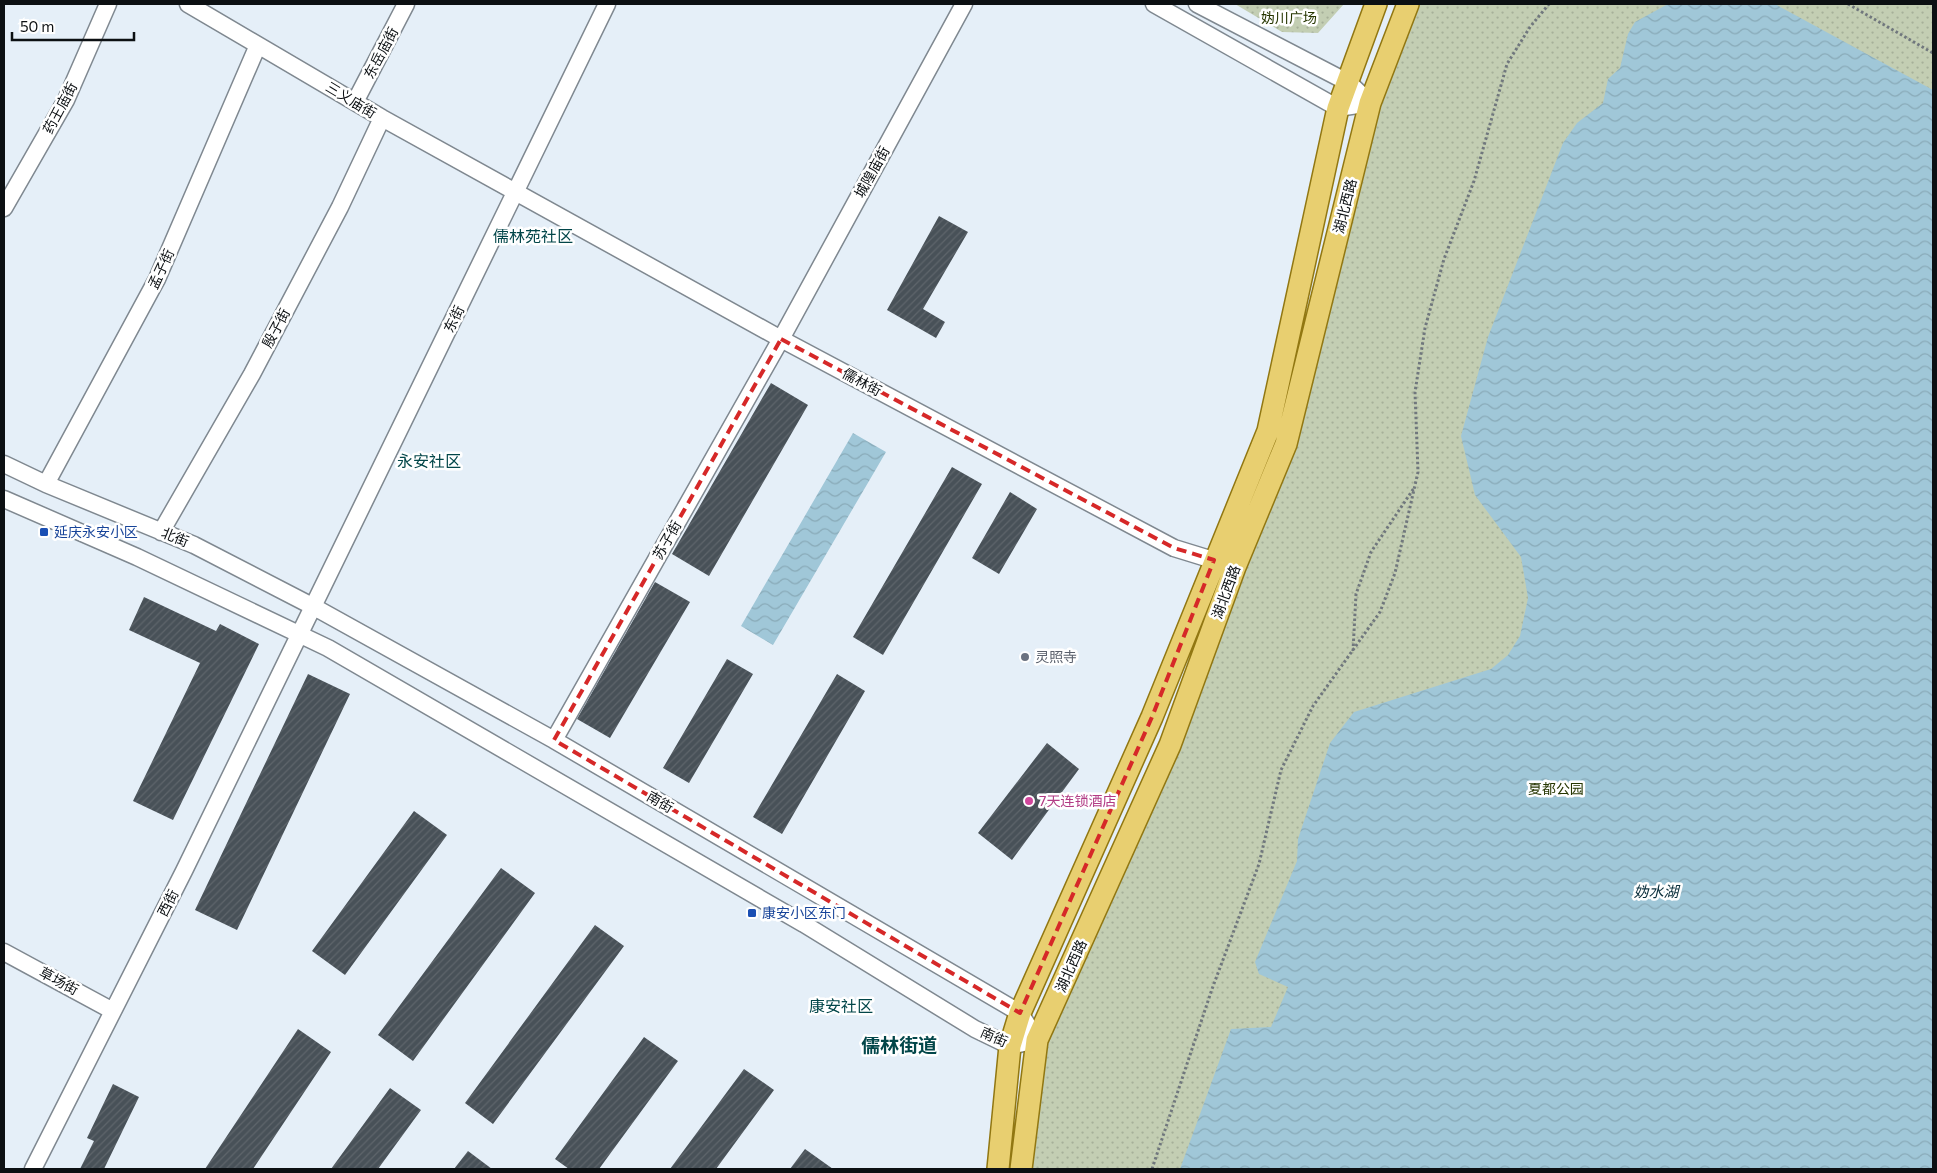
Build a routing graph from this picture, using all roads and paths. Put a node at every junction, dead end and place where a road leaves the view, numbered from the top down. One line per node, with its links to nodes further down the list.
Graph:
1 (108, 4): 20 (street, 药王庙街)
2 (188, 4): 12 (street, 三义庙街)
3 (406, 4): 15 (street, 东岳庙街)
4 (607, 4): 19 (street, 东街)
5 (964, 4): 21 (street, 城隍庙街)
6 (1154, 4): 17 (street)
7 (1197, 4): 14 (street)
8 (1376, 4): 14 (main road, 湖北西路)
9 (1408, 4): 16 (main road, 湖北西路)
10 (1549, 4): 24 (path)
11 (1848, 4): 13 (path)
12 (258, 44): 15 (street, 三义庙街); 23 (street, 孟子街)
13 (1933, 53)
14 (1349, 83): 16 (street); 17 (main road, 湖北西路)
15 (355, 102): 18 (street, 三义庙街)
16 (1370, 103): 17 (street); 28 (main road, 湖北西路)
17 (1338, 108): 27 (main road, 湖北西路)
18 (382, 118): 19 (street, 三义庙街); 26 (street, 殷子街)
19 (515, 192): 21 (street, 儒林街); 29 (street, 东街)
20 (4, 208)
21 (781, 339): 27 (street, 儒林街); 32 (street, 苏子街)
22 (4, 464): 23 (street, 北街)
23 (46, 484): 26 (street, 北街)
24 (1416, 485): 31 (path); 31 (path)
25 (4, 499): 30 (street)
26 (161, 532): 29 (street, 北街)
27 (1214, 560): 28 (street, 儒林街); 35 (main road, 湖北西路)
28 (1235, 567): 36 (main road, 湖北西路)
29 (314, 607): 30 (street, 东街); 32 (street, 南街)
30 (301, 635): 34 (street, 西街); 37 (street, 南街)
31 (1353, 652): 41 (path)
32 (554, 740): 35 (street, 南街)
33 (5, 958): 34 (street, 草场街)
34 (113, 1011): 38 (street, 西街)
35 (1020, 1013): 36 (street, 南街); 37 (main road, 湖北西路)
36 (1037, 1040): 37 (street, 南街); 40 (main road, 湖北西路)
37 (1010, 1046): 39 (main road, 湖北西路)
38 (33, 1169)
39 (998, 1169)
40 (1021, 1169)
41 (1152, 1169)

